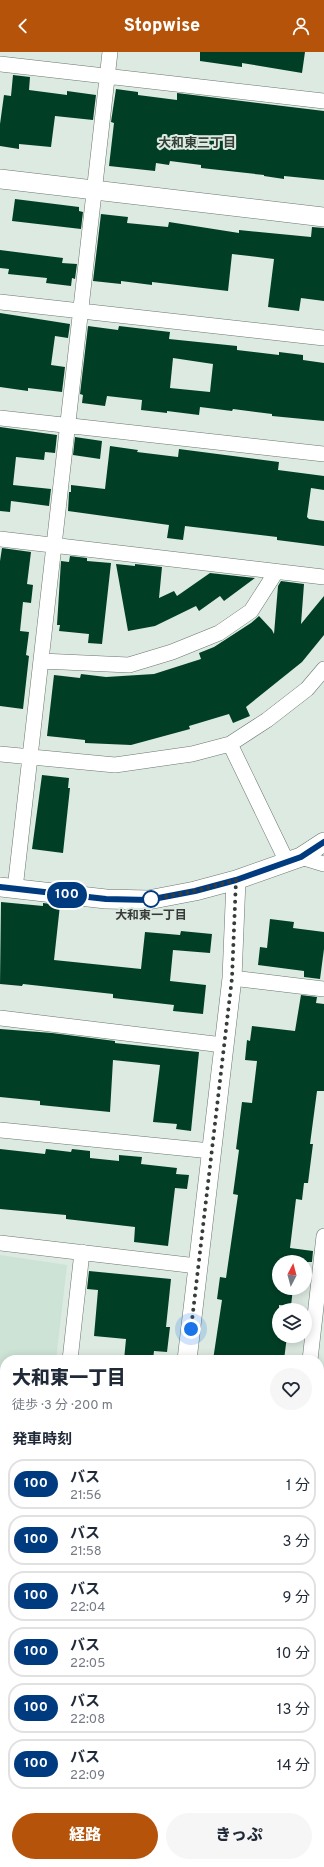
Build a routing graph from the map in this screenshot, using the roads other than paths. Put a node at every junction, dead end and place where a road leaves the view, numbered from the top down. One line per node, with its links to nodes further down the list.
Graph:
1 (110, 52): 3 (street)
2 (0, 64): 3 (street)
3 (107, 76): 4 (street); 6 (street)
4 (324, 101)
5 (0, 179): 6 (street)
6 (94, 190): 7 (street); 9 (street)
7 (324, 217)
8 (0, 302): 9 (street)
9 (80, 311): 10 (street); 12 (street)
10 (324, 338)
11 (0, 418): 12 (street)
12 (67, 426): 13 (street); 15 (street)
13 (324, 454)
14 (0, 539): 15 (street)
15 (54, 546): 16 (street); 18 (street)
16 (276, 572): 17 (street); 18 (street)
17 (324, 577)
18 (41, 661): 22 (street)
19 (324, 669): 20 (street)
20 (230, 744): 22 (street); 24 (street)
21 (0, 754): 22 (street)
22 (30, 757): 27 (street)
23 (324, 842): 24 (street)
24 (294, 859): 25 (street); 26 (street)
25 (324, 864)
26 (236, 880): 27 (street); 28 (street)
27 (7, 888)
28 (232, 978): 29 (street); 31 (street)
29 (324, 989)
30 (0, 1018): 31 (street)
31 (223, 1045): 33 (street)
32 (0, 1130): 33 (street)
33 (211, 1152): 37 (street)
34 (324, 1236): 40 (street)
35 (0, 1243): 36 (street)
36 (82, 1252): 37 (street); 38 (street)
37 (197, 1266): 39 (street)
38 (71, 1355)
39 (188, 1355)
40 (311, 1355)

